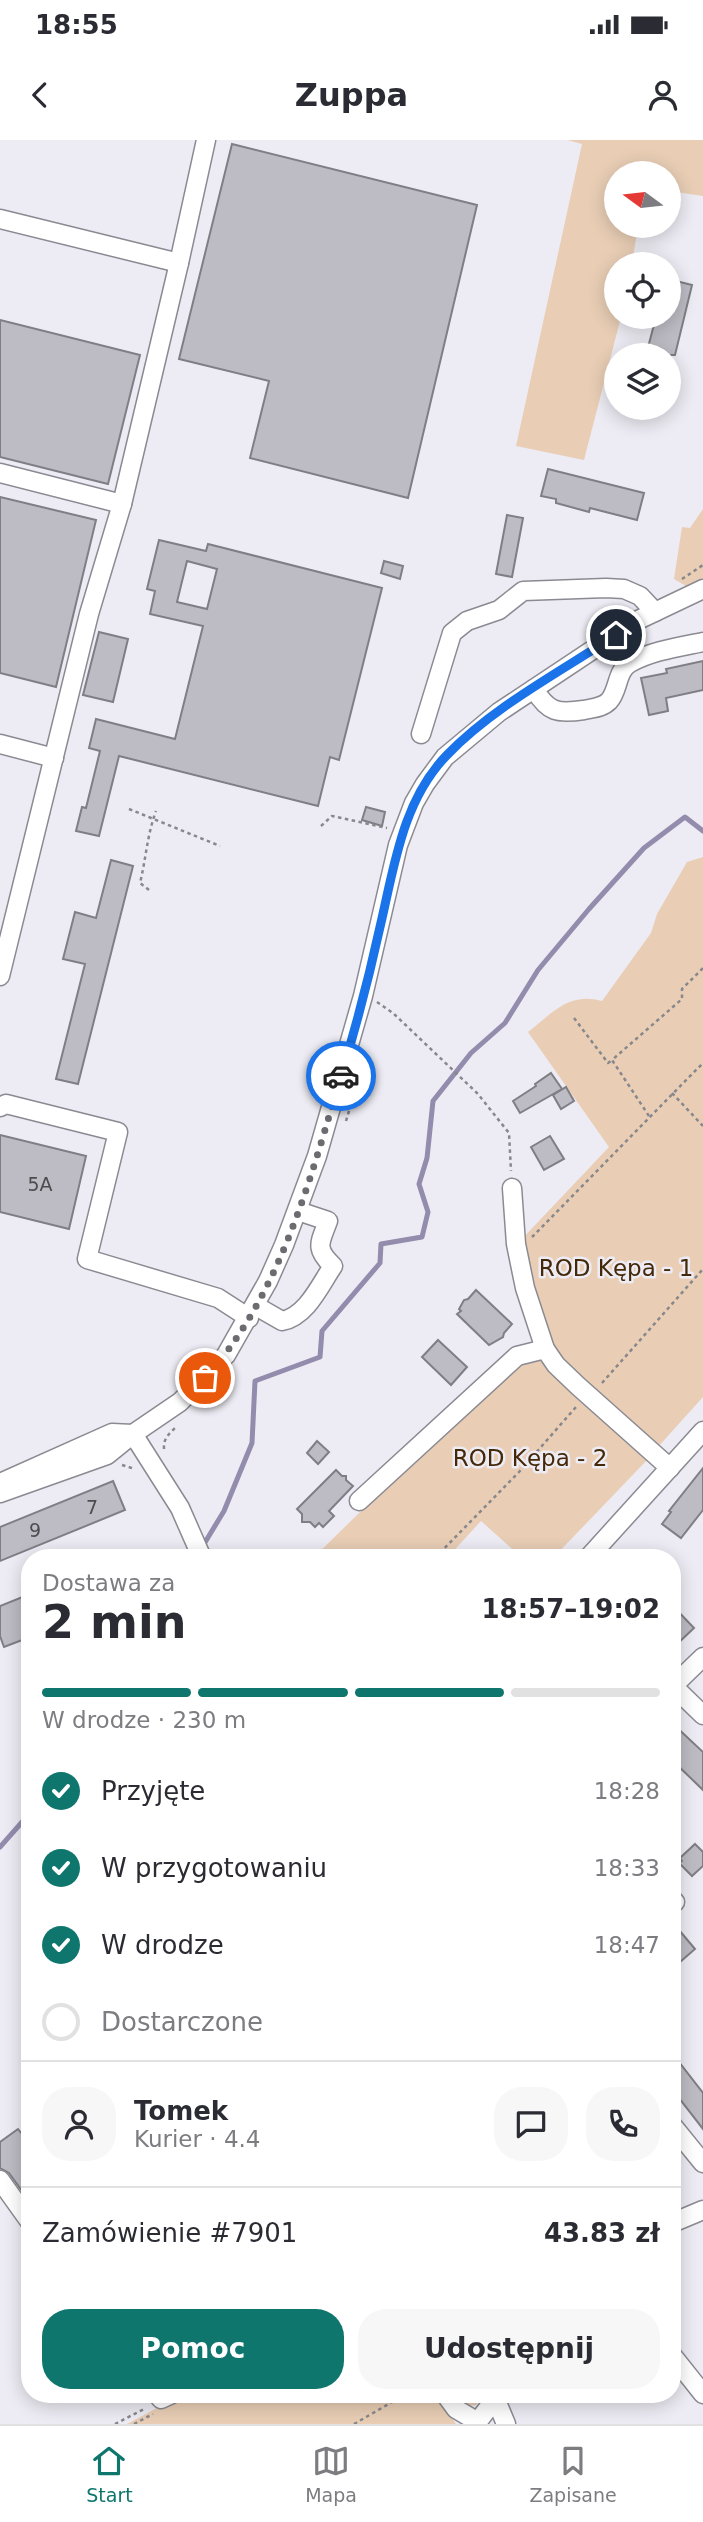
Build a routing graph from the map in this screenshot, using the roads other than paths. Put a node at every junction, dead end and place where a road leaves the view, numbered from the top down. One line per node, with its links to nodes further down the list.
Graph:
1 (206, 140): 3 (street)
2 (0, 219): 3 (street)
3 (180, 263): 5 (street)
4 (0, 473): 5 (street)
5 (122, 504): 12 (street)
6 (703, 589): 7 (street)
7 (655, 612): 9 (street); 10 (street)
8 (703, 642): 9 (street)
9 (534, 689): 16 (street)
10 (421, 734)
11 (0, 744): 12 (street)
12 (54, 758): 13 (street)
13 (0, 976)
14 (0, 1107): 17 (street)
15 (512, 1188): 18 (street)
16 (298, 1211): 17 (street); 17 (street)
17 (252, 1312): 20 (street)
18 (545, 1349): 21 (street); 24 (street)
19 (703, 1431): 21 (street)
20 (133, 1434): 22 (street); 23 (street); 25 (street)
21 (670, 1468): 26 (street)
22 (0, 1483)
23 (0, 1493)
24 (359, 1501)
25 (198, 1549)
26 (596, 1549)
27 (703, 1657): 28 (street)
28 (681, 1679)
29 (681, 1694): 30 (street)
30 (703, 1715)
31 (681, 2136): 32 (street)
32 (703, 2163)
33 (0, 2180): 34 (street)
34 (21, 2209)
35 (703, 2210): 36 (street)
36 (681, 2219)
37 (681, 2366): 38 (street)
38 (703, 2394)
39 (452, 2403): 42 (street)
40 (493, 2403): 42 (street)
41 (500, 2403): 43 (street)
42 (477, 2423)
43 (506, 2424)

